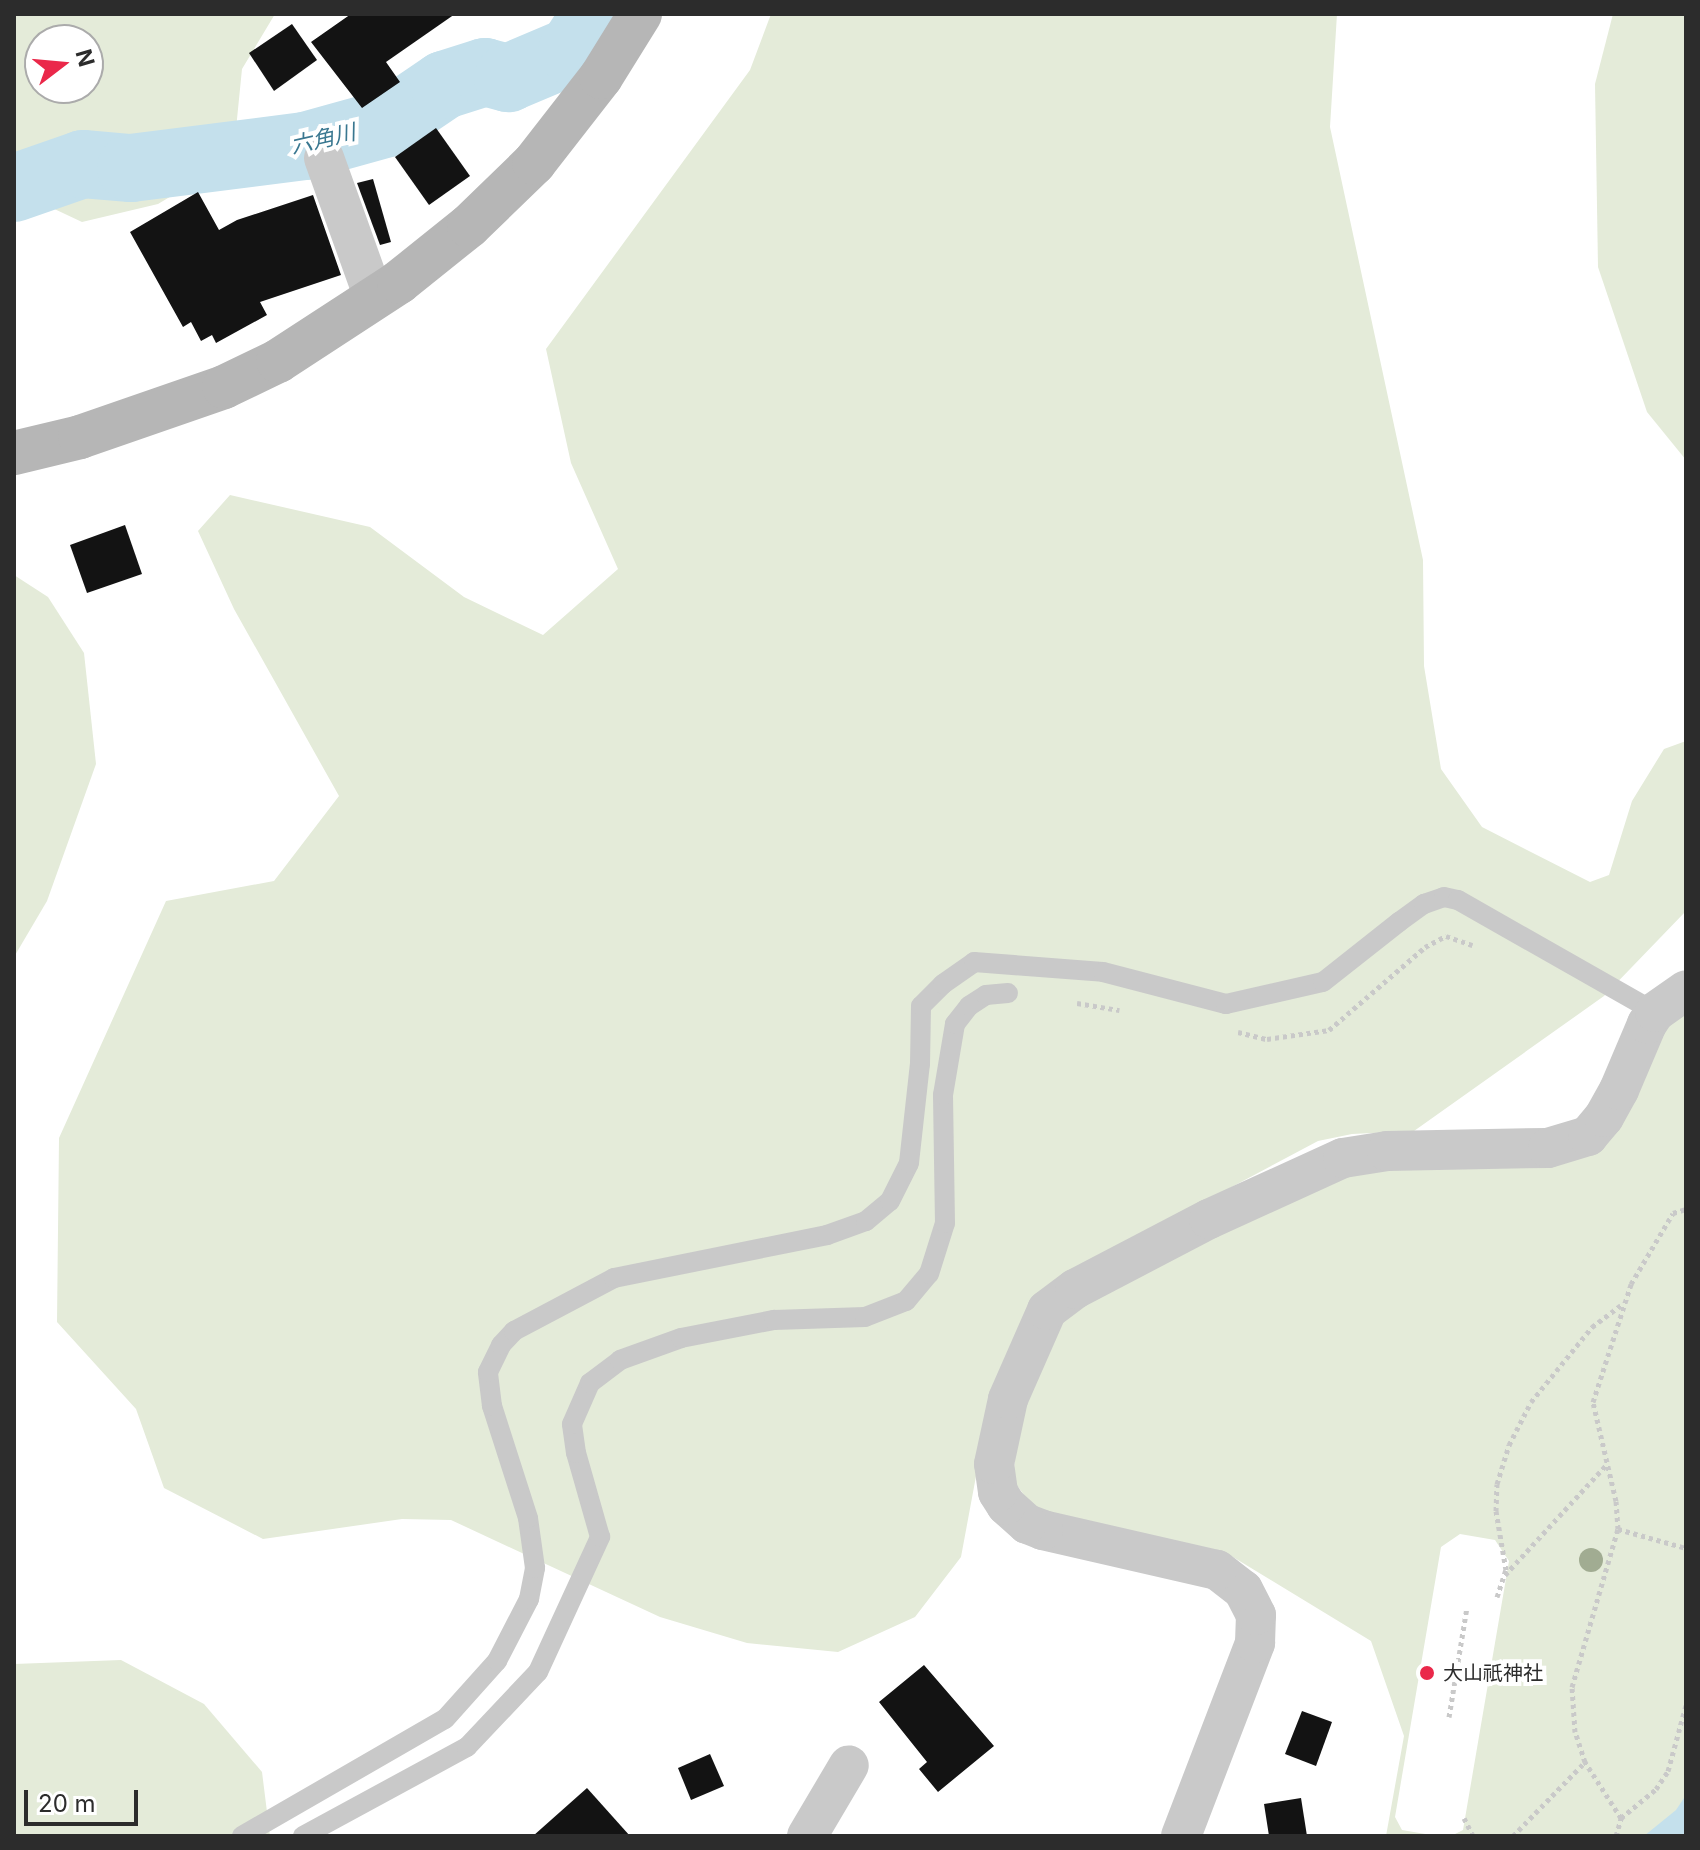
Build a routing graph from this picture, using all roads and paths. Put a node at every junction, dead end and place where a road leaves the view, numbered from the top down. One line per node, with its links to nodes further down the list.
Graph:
1 (640, 14): 3 (street)
2 (324, 158): 3 (street)
3 (374, 298): 4 (street)
4 (14, 453)
5 (1008, 993): 22 (lane)
6 (1671, 1001): 21 (lane); 24 (street)
7 (1686, 1209): 8 (path)
8 (1622, 1305): 9 (path); 12 (path)
9 (1607, 1464): 10 (path); 12 (path)
10 (1618, 1529): 11 (path); 17 (path)
11 (1686, 1548)
12 (1503, 1577): 13 (path)
13 (1497, 1597)
14 (1467, 1607): 16 (path)
15 (1686, 1705): 20 (path)
16 (1449, 1717)
17 (1585, 1762): 20 (path); 26 (path)
18 (849, 1765): 23 (street)
19 (1464, 1818): 25 (path)
20 (1621, 1818): 27 (path)
21 (242, 1836)
22 (303, 1836)
23 (807, 1836)
24 (1181, 1836)
25 (1473, 1836)
26 (1513, 1836)
27 (1616, 1836)

